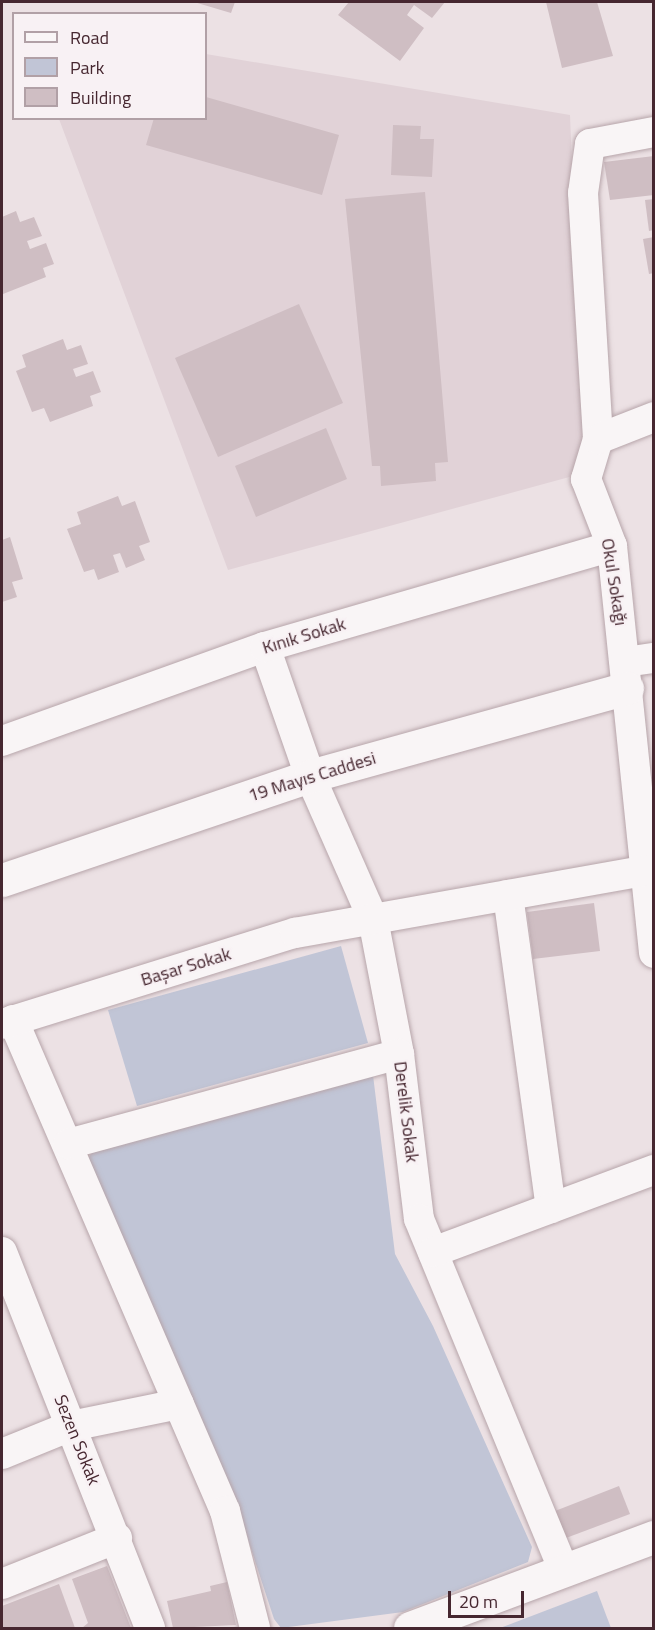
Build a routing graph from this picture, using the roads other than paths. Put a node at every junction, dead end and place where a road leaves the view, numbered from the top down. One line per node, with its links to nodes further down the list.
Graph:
1 (654, 132): 3 (street, Okul Sokağı)
2 (654, 417): 3 (street)
3 (598, 439): 4 (street, Okul Sokağı)
4 (612, 546): 5 (street, Kınık Sokak); 6 (street, Okul Sokağı)
5 (265, 647): 7 (street, Kınık Sokak); 8 (street, Derelik Sokak)
6 (635, 669): 8 (street, 19 Mayıs Caddesi); 9 (street, Okul Sokağı)
7 (2, 741)
8 (310, 776): 10 (street, 19 Mayıs Caddesi); 12 (street, Derelik Sokak)
9 (650, 870): 11 (street, Başar Sokak); 13 (street, Okul Sokağı)
10 (2, 880)
11 (508, 895): 12 (street, Başar Sokak); 18 (street)
12 (374, 919): 14 (street, Başar Sokak); 15 (street, Derelik Sokak)
13 (654, 953)
14 (7, 1022): 16 (street)
15 (399, 1054): 16 (street); 20 (street, Derelik Sokak)
16 (68, 1144): 22 (street)
17 (654, 1170): 18 (street)
18 (551, 1208): 20 (street)
19 (2, 1252): 21 (street, Sezen Sokak)
20 (432, 1252): 27 (street, Derelik Sokak)
21 (11, 1303): 23 (street, Sezen Sokak)
22 (180, 1404): 23 (street); 30 (street)
23 (71, 1426): 24 (street); 25 (street, Sezen Sokak)
24 (2, 1454)
25 (117, 1538): 28 (street); 29 (street, Sezen Sokak)
26 (652, 1541): 27 (street)
27 (564, 1570): 31 (street)
28 (2, 1584)
29 (150, 1629)
30 (255, 1629)
31 (410, 1629)

